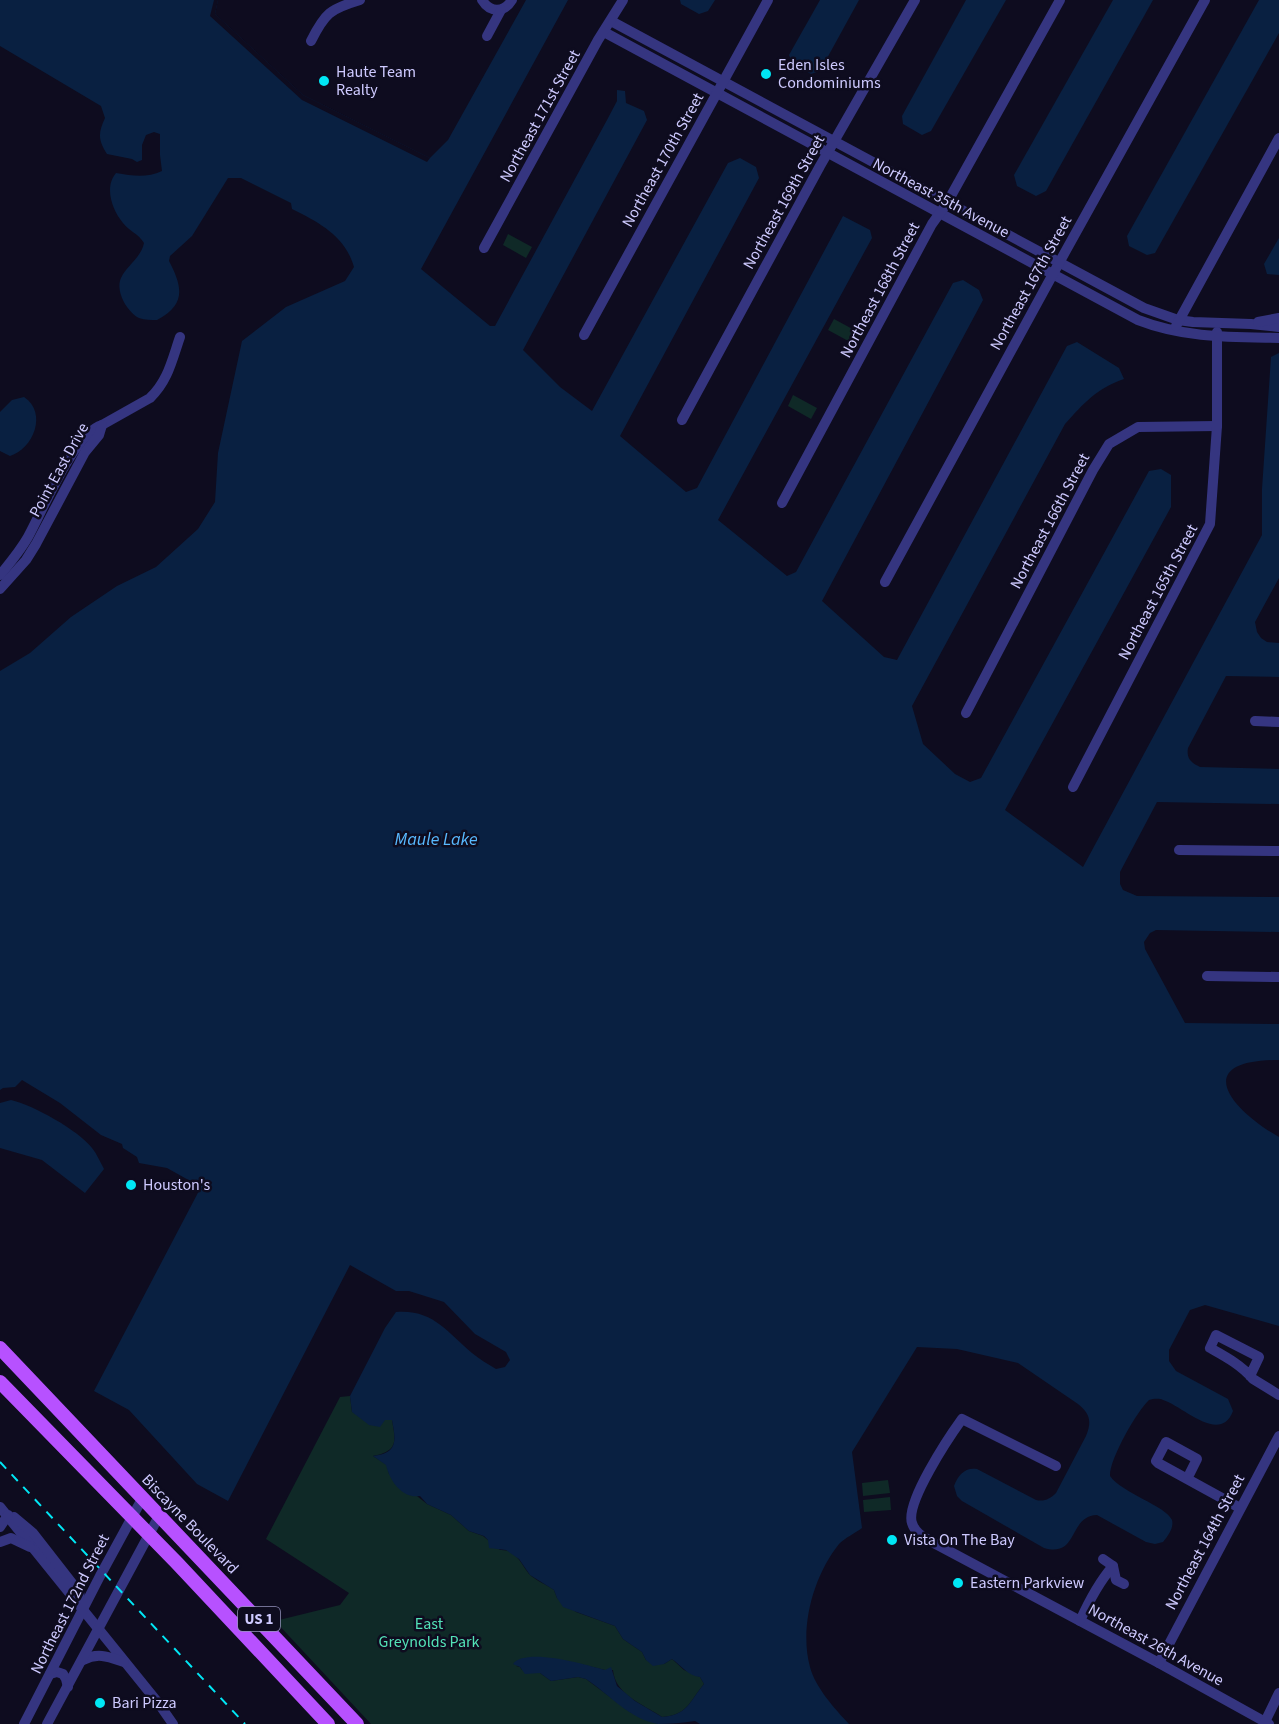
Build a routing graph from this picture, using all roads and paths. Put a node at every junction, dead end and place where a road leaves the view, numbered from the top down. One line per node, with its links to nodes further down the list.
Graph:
1 (360, 0): 13 (street)
2 (482, 0): 9 (street)
3 (512, 0): 9 (street)
4 (623, 0): 10 (street, Northeast 171st Street)
5 (768, 0): 14 (street, Northeast 170th Street)
6 (915, 0): 17 (street, Northeast 169th Street)
7 (1060, 0): 19 (street, Northeast 168th Street)
8 (1206, 0): 22 (street, Northeast 167th Street)
9 (501, 10): 12 (street)
10 (611, 21): 11 (street, Northeast 171st Street); 14 (street, Northeast 35th Avenue)
11 (604, 32): 15 (street, Northeast 35th Avenue); 21 (street, Northeast 171st Street)
12 (487, 36)
13 (311, 41)
14 (722, 82): 15 (street, Northeast 170th Street); 17 (street, Northeast 35th Avenue)
15 (716, 93): 18 (street, Northeast 35th Avenue); 30 (street, Northeast 170th Street)
16 (1279, 138): 25 (street)
17 (834, 142): 18 (street, Northeast 169th Street); 19 (street, Northeast 35th Avenue)
18 (827, 154): 20 (street, Northeast 35th Avenue); 34 (street, Northeast 169th Street)
19 (947, 203): 20 (street, Northeast 168th Street); 22 (street, Northeast 35th Avenue)
20 (940, 214): 23 (street, Northeast 35th Avenue); 37 (street, Northeast 168th Street)
21 (484, 248)
22 (1059, 263): 23 (street, Northeast 167th Street); 25 (street, Northeast 35th Avenue)
23 (1053, 275): 29 (street, Northeast 35th Avenue); 39 (street, Northeast 167th Street)
24 (1279, 318): 27 (street, Northeast 35th Avenue)
25 (1178, 320): 26 (street, Northeast 35th Avenue); 29 (street)
26 (1217, 324): 27 (street, Northeast 35th Avenue); 32 (street, Northeast 165th Street)
27 (1252, 324): 28 (street, Northeast 35th Avenue)
28 (1279, 327)
29 (1175, 332): 32 (street, Northeast 35th Avenue)
30 (584, 335)
31 (180, 337): 35 (street)
32 (1218, 337): 33 (street, Northeast 35th Avenue); 36 (street, Northeast 165th Street)
33 (1279, 338)
34 (682, 420)
35 (102, 425): 38 (street, Point East Drive); 40 (street, Point East Drive)
36 (1217, 426): 41 (street, Northeast 166th Street); 44 (street, Northeast 165th Street)
37 (782, 503)
38 (0, 574)
39 (885, 582)
40 (0, 590)
41 (966, 713)
42 (1255, 722): 43 (street)
43 (1279, 722)
44 (1073, 787)
45 (1179, 850): 46 (street)
46 (1279, 851)
47 (1207, 976): 48 (street)
48 (1279, 977)
49 (0, 1348): 56 (main road, Biscayne Boulevard / US 1)
50 (1250, 1376): 50 (street); 52 (street)
51 (0, 1382): 61 (main road, US 1)
52 (1279, 1395)
53 (1279, 1436): 58 (street, Northeast 164th Street)
54 (1056, 1466): 70 (street, Northeast 26th Avenue)
55 (1187, 1479): 55 (street); 58 (street)
56 (142, 1499): 60 (main road, Biscayne Boulevard / US 1); 61 (street, Northeast 172nd Street)
57 (0, 1507): 59 (street)
58 (1240, 1508): 75 (street, Northeast 164th Street)
59 (8, 1515): 62 (street); 65 (street); 69 (street)
60 (159, 1516): 63 (street); 85 (main road, Biscayne Boulevard / US 1)
61 (132, 1518): 63 (main road, US 1); 69 (street, Northeast 172nd Street)
62 (0, 1527)
63 (149, 1535): 71 (street); 84 (main road, US 1)
64 (0, 1542): 65 (street)
65 (33, 1548): 69 (street)
66 (1103, 1559): 67 (street)
67 (1113, 1566): 68 (street); 70 (street)
68 (1124, 1584)
69 (82, 1611): 71 (street); 72 (street, Northeast 172nd Street)
70 (1080, 1621): 75 (street, Northeast 26th Avenue)
71 (98, 1630): 73 (street); 74 (street)
72 (60, 1654): 76 (street); 77 (street, Northeast 172nd Street)
73 (83, 1660): 74 (street); 76 (street)
74 (125, 1662): 80 (street)
75 (1159, 1663): 81 (street, Northeast 26th Avenue)
76 (77, 1671): 78 (street)
77 (50, 1674): 78 (street); 82 (street, Northeast 172nd Street)
78 (68, 1687): 83 (street)
79 (1279, 1694): 81 (street)
80 (171, 1723)
81 (1266, 1723)
82 (24, 1724)
83 (47, 1724)
84 (328, 1724)
85 (357, 1724)

